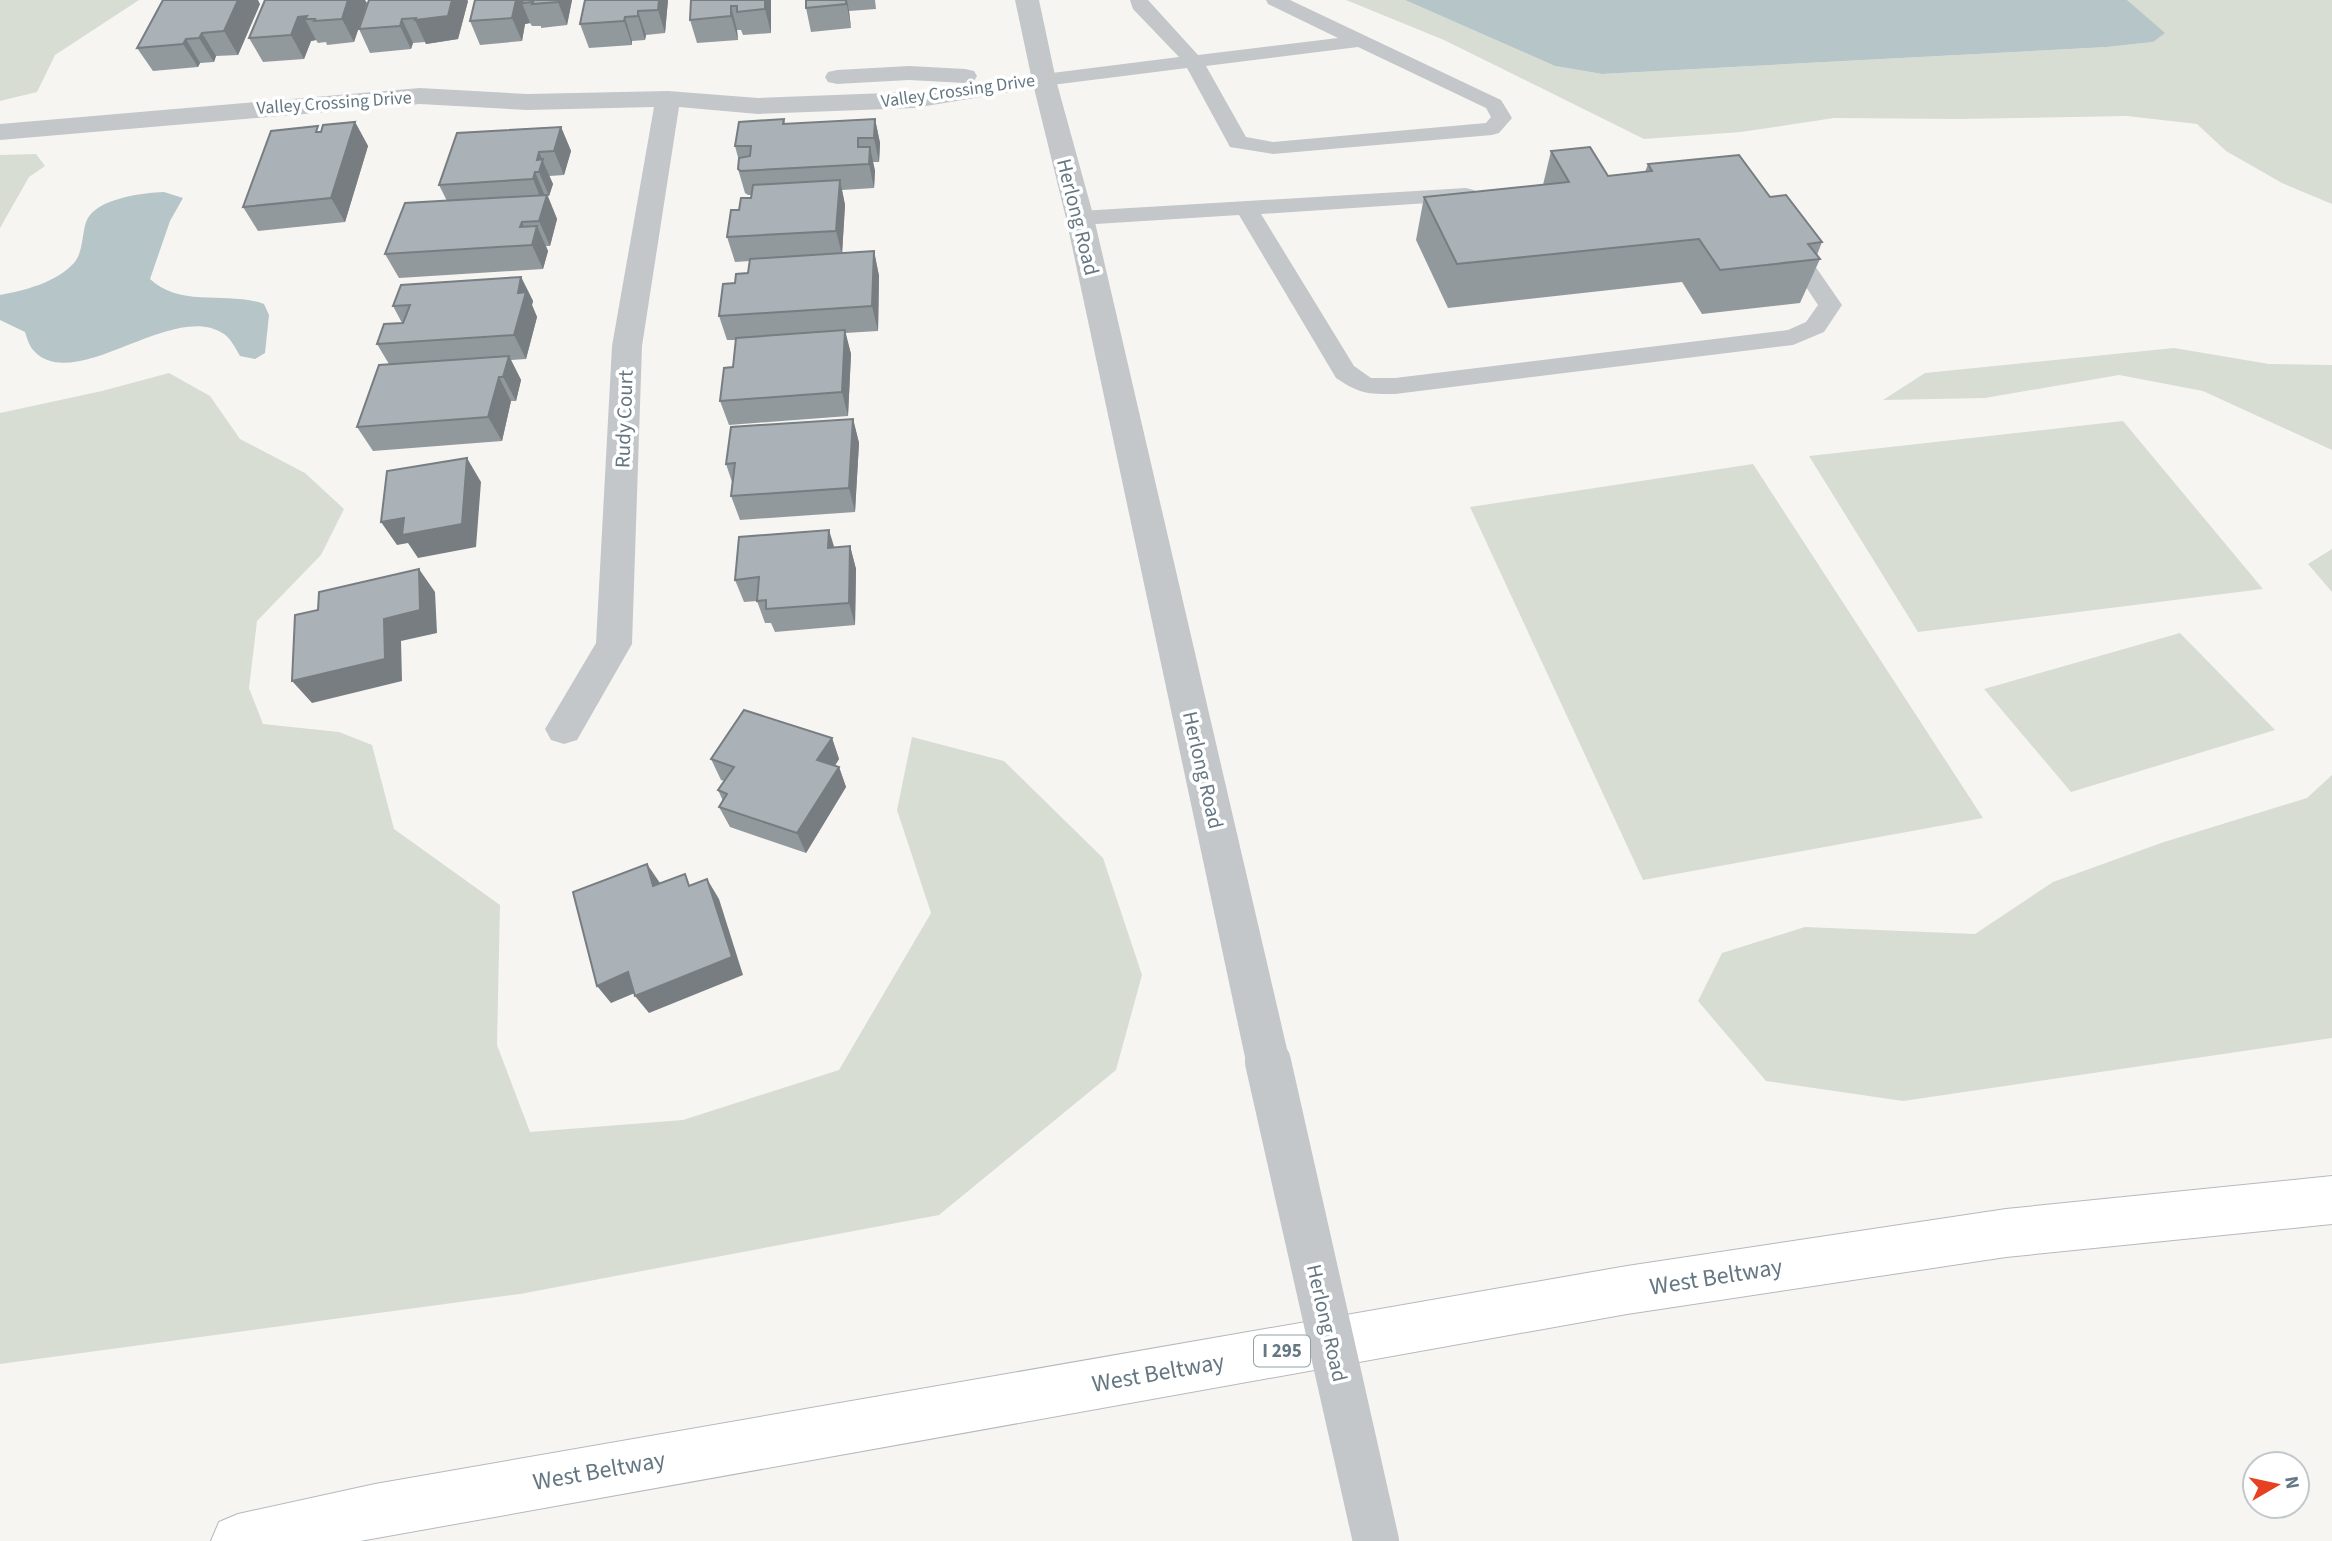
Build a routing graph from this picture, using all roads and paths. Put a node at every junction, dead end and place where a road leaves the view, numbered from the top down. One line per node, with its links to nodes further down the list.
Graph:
1 (1027, 0): 7 (street, Herlong Road)
2 (1139, 0): 5 (lane)
3 (1275, 0): 4 (lane)
4 (1357, 41): 5 (lane); 5 (lane)
5 (1193, 61): 7 (lane)
6 (811, 78): 7 (street, Valley Crossing Drive)
7 (1044, 79): 9 (street, Valley Crossing Drive); 13 (street, Herlong Road)
8 (755, 81): 9 (street, Valley Crossing Drive)
9 (668, 99): 10 (street, Valley Crossing Drive); 15 (street, Rudy Court)
10 (0, 132)
11 (1487, 194): 12 (lane)
12 (1247, 210): 13 (lane); 14 (lane)
13 (1080, 218): 18 (street, Herlong Road, bridge)
14 (1774, 229)
15 (564, 729)
16 (2332, 1200): 17 (highway, West Beltway / I 295)
17 (237, 1541)
18 (1376, 1541)

